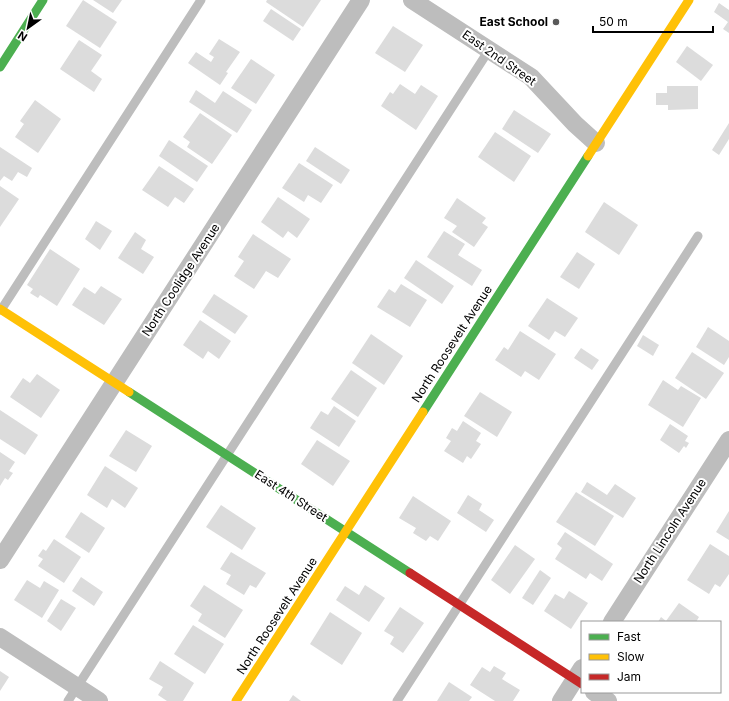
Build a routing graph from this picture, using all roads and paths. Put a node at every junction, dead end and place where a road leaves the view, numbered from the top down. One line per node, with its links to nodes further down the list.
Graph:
1 (43, 0): 7 (street)
2 (201, 0): 10 (lane)
3 (361, 0): 11 (street, North Coolidge Avenue)
4 (412, 0): 6 (street, East 2nd Street)
5 (689, 0): 8 (street, North Roosevelt Avenue)
6 (489, 50): 8 (street, East 2nd Street); 13 (lane)
7 (0, 67)
8 (596, 143): 14 (street, North Roosevelt Avenue)
9 (698, 236): 16 (lane)
10 (0, 310): 11 (street, East 4th Street)
11 (114, 383): 13 (street, East 4th Street); 15 (street, North Coolidge Avenue)
12 (729, 440): 17 (street, North Lincoln Avenue)
13 (227, 455): 14 (street, East 4th Street); 21 (lane)
14 (346, 532): 16 (street, East 4th Street); 23 (street, North Roosevelt Avenue)
15 (0, 560)
16 (459, 605): 19 (street, East 4th Street); 24 (lane)
17 (613, 621)
18 (0, 637): 21 (street)
19 (580, 677): 25 (street)
20 (596, 693): 26 (street)
21 (72, 694): 22 (street)
22 (100, 701)
23 (236, 701)
24 (397, 701)
25 (561, 701)
26 (608, 701)

